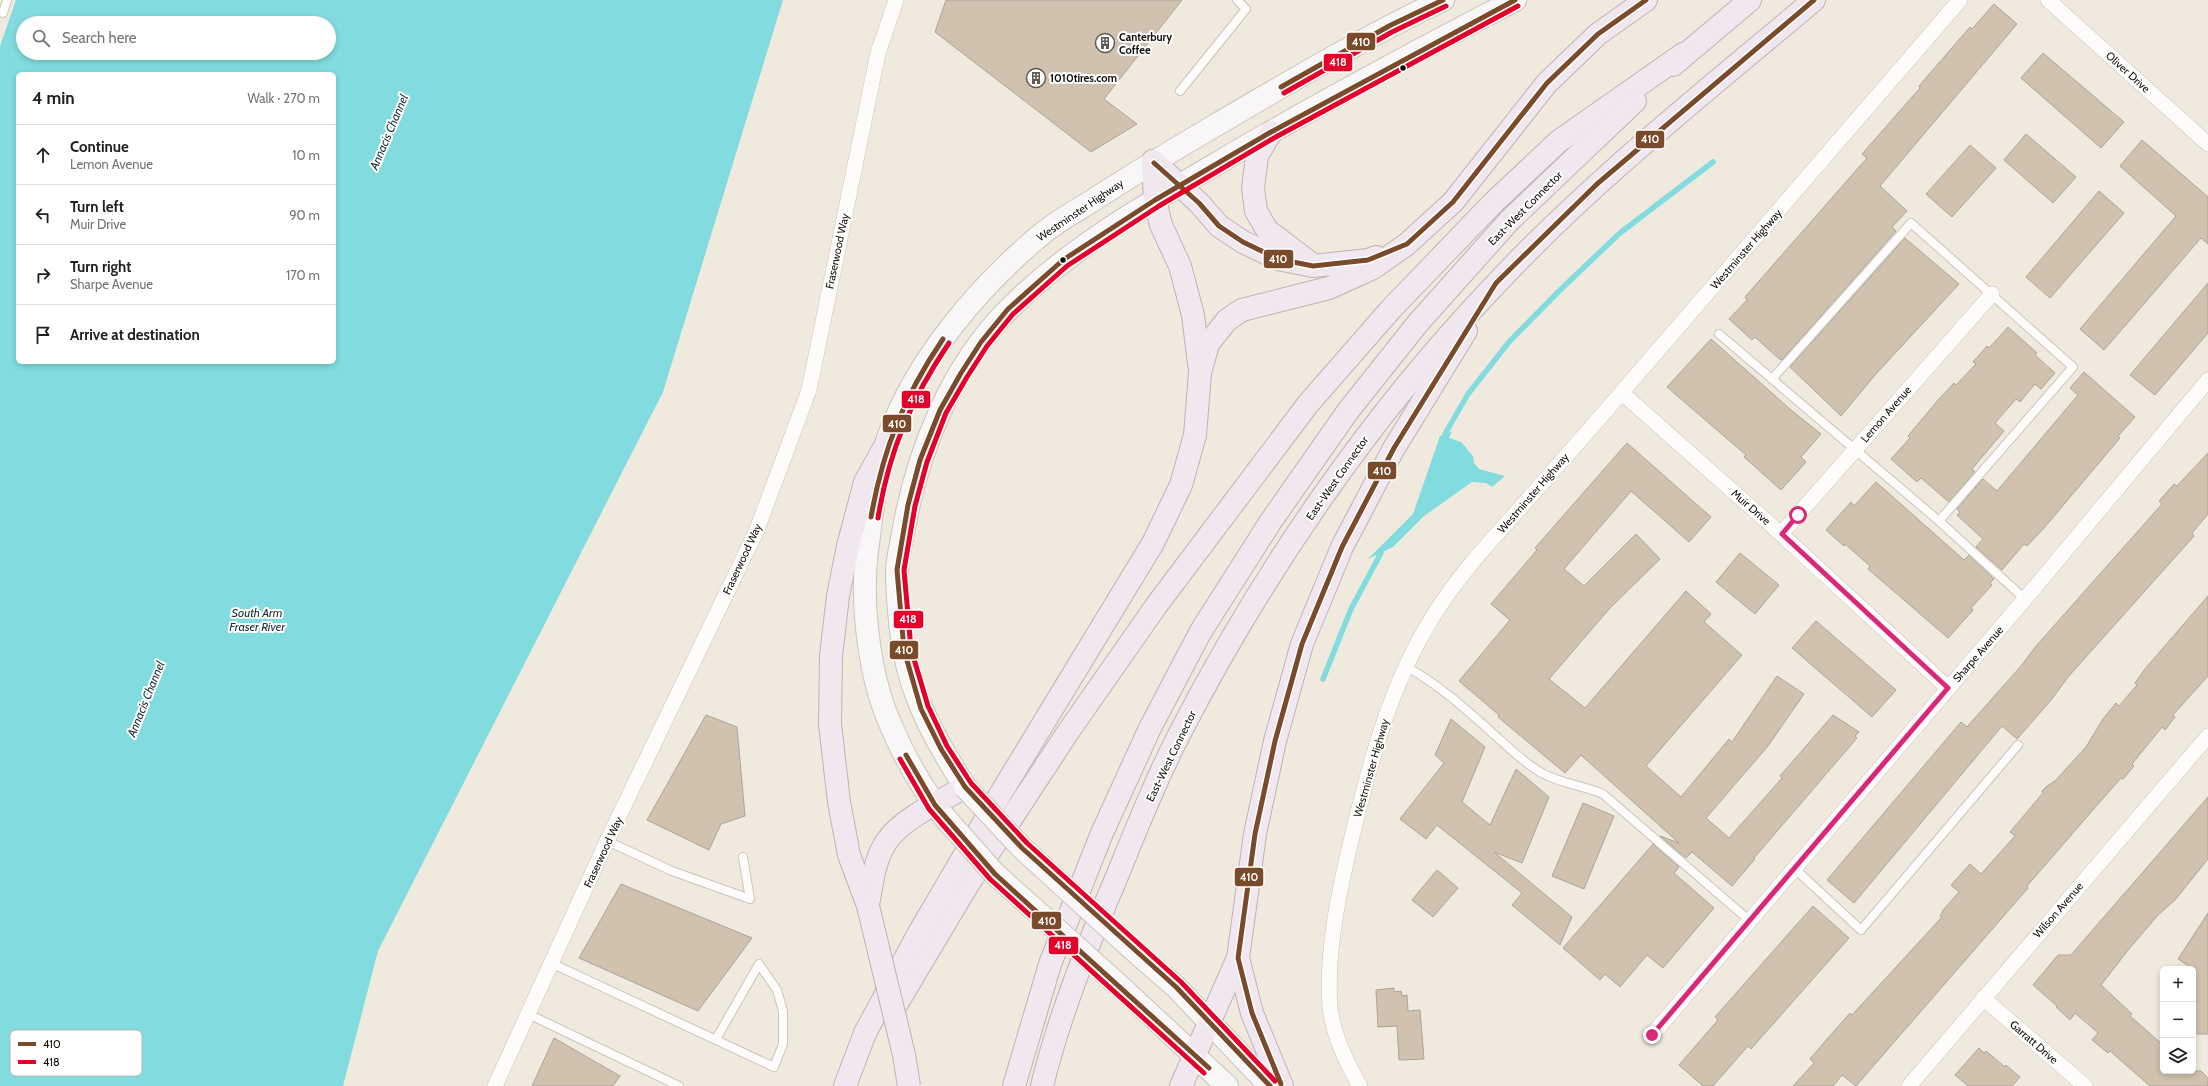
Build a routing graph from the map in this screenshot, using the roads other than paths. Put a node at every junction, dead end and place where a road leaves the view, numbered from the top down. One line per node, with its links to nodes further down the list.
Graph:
1 (7, 0): 11 (lane)
2 (896, 0): 39 (street, Fraserwood Way)
3 (1237, 0): 13 (lane)
4 (1443, 0): 16 (main road, Westminster Highway)
5 (1515, 0): 14 (main road)
6 (1646, 0): 19 (highway)
7 (1750, 0): 12 (highway, East-West Connector)
8 (1814, 0): 21 (highway, East-West Connector)
9 (1960, 0): 27 (street, Westminster Highway)
10 (2048, 0): 15 (street, Oliver Drive)
11 (3, 13)
12 (1683, 54): 55 (highway); 57 (highway, East-West Connector)
13 (1180, 91)
14 (1270, 132): 17 (main road); 20 (highway)
15 (2208, 144)
16 (1153, 162): 17 (highway); 18 (highway); 28 (main road, Westminster Highway)
17 (1180, 185): 18 (main road); 20 (highway)
18 (1155, 200): 24 (highway); 37 (main road)
19 (1407, 244): 20 (highway); 24 (highway)
20 (1313, 266)
21 (1496, 283): 44 (highway); 58 (highway, East-West Connector)
22 (1992, 294): 25 (lane); 29 (street, Lemon Avenue); 30 (lane)
23 (1719, 334): 25 (lane)
24 (1200, 373): 54 (highway)
25 (1772, 379): 29 (lane)
26 (2208, 380): 32 (street, Sharpe Avenue)
27 (1622, 393): 31 (street, Muir Drive); 33 (street, Westminster Highway)
28 (888, 441): 38 (main road, Westminster Highway); 42 (highway)
29 (1854, 450): 30 (lane); 31 (street, Lemon Avenue)
30 (1939, 522): 32 (lane)
31 (1782, 534): 34 (street, Muir Drive)
32 (2026, 599): 34 (street, Sharpe Avenue)
33 (1407, 667): 43 (lane); 63 (street, Westminster Highway)
34 (1948, 688): 41 (street, Sharpe Avenue)
35 (2208, 736): 46 (street, Wilson Avenue)
36 (2018, 745): 41 (lane)
37 (965, 786): 38 (highway); 48 (main road, bridge)
38 (941, 812): 42 (highway); 51 (main road, Westminster Highway, bridge)
39 (607, 841): 40 (lane); 45 (street, Fraserwood Way)
40 (743, 857)
41 (1794, 868): 43 (street, Sharpe Avenue)
42 (868, 906): 56 (highway, bridge)
43 (1750, 921): 49 (street, Sharpe Avenue)
44 (1238, 958): 48 (highway); 62 (highway)
45 (552, 963): 47 (street, Fraserwood Way); 50 (lane)
46 (1983, 998): 64 (street, Wilson Avenue); 65 (street, Garratt Drive)
47 (528, 1014): 52 (street, Fraserwood Way); 53 (lane)
48 (1210, 1022): 51 (highway); 61 (main road)
49 (1652, 1035)
50 (716, 1039): 50 (lane)
51 (1195, 1055): 59 (highway); 60 (main road, Westminster Highway)
52 (495, 1086)
53 (679, 1086)
54 (845, 1086)
55 (849, 1086)
56 (909, 1086)
57 (1014, 1086)
58 (1042, 1086)
59 (1182, 1086)
60 (1227, 1086)
61 (1270, 1086)
62 (1282, 1086)
63 (1360, 1086)
64 (1909, 1086)
65 (2085, 1086)

